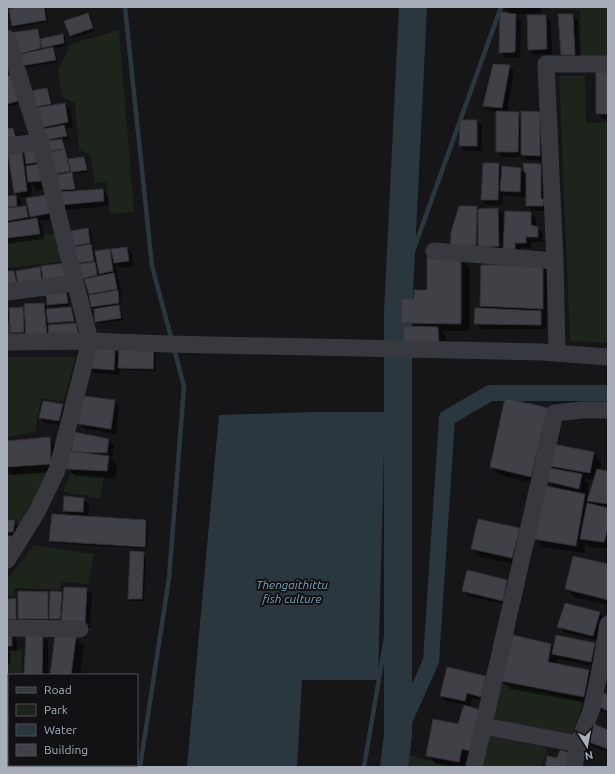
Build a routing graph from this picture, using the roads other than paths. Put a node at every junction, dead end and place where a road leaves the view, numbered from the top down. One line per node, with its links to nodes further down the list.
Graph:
1 (7, 38): 3 (street)
2 (608, 64): 6 (street)
3 (40, 142): 4 (street); 7 (street)
4 (7, 146)
5 (434, 251): 6 (street)
6 (555, 261): 11 (street)
7 (75, 283): 8 (street); 9 (street)
8 (7, 292)
9 (90, 341): 10 (street); 11 (street); 14 (street)
10 (7, 342)
11 (550, 352): 12 (street)
12 (608, 357)
13 (608, 410): 18 (street)
14 (8, 555)
15 (608, 624): 19 (street)
16 (7, 628): 17 (street)
17 (80, 629)
18 (484, 726): 19 (street); 20 (street)
19 (578, 744): 21 (street)
20 (474, 767)
21 (574, 767)

